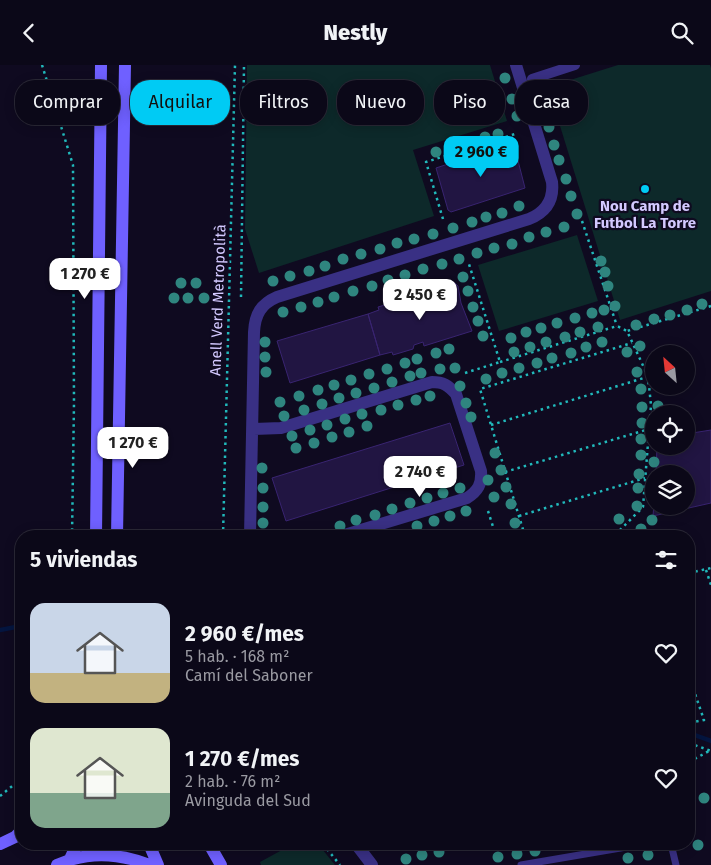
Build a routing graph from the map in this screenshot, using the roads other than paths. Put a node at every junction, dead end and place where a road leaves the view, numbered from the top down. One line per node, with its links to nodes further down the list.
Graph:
1 (101, 65): 8 (main road)
2 (125, 65): 6 (main road)
3 (516, 65): 7 (street)
4 (575, 65): 5 (street)
5 (532, 79)
6 (121, 402): 9 (main road); 10 (main road)
7 (252, 429): 11 (street); 12 (street)
8 (96, 530)
9 (118, 530)
10 (124, 530)
11 (250, 530)
12 (361, 530)
13 (15, 836): 14 (main road)
14 (0, 844)
15 (74, 850): 21 (main road)
16 (152, 850): 24 (main road)
17 (213, 850): 25 (main road)
18 (361, 850): 26 (street)
19 (609, 850): 27 (lane)
20 (672, 850): 28 (lane)
21 (70, 859): 22 (main road); 23 (main road)
22 (57, 865)
23 (150, 865)
24 (158, 865)
25 (222, 865)
26 (372, 865)
27 (521, 865)
28 (676, 865)

